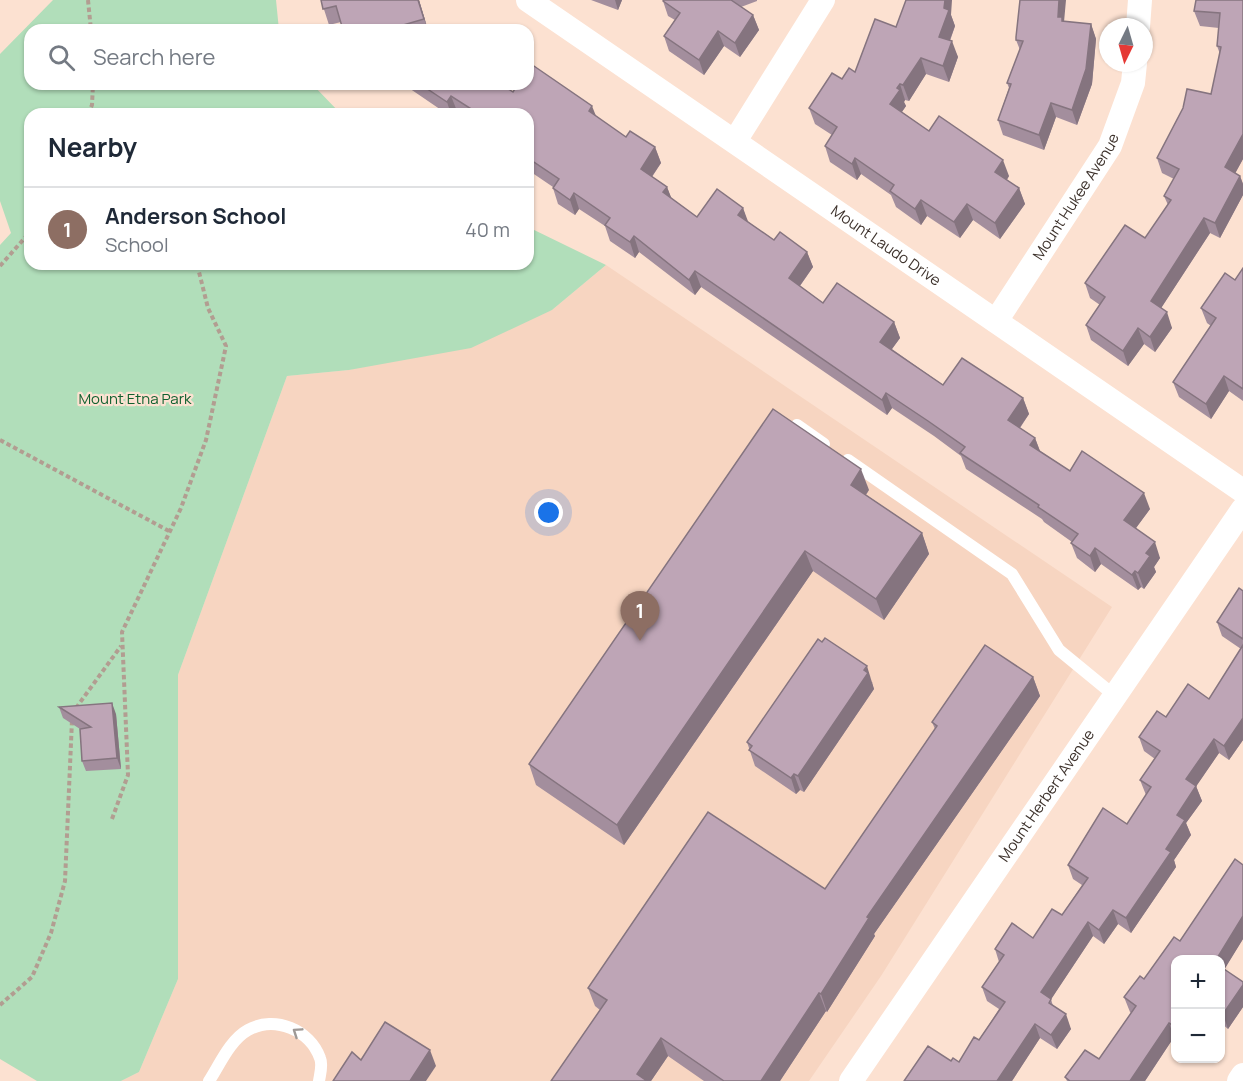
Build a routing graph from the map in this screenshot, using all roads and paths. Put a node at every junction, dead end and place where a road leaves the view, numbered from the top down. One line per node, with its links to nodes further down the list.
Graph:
1 (88, 0): 6 (path)
2 (528, 0): 10 (street, Mount Laudo Drive)
3 (823, 0): 10 (street)
4 (1140, 0): 5 (street)
5 (1139, 18)
6 (90, 24)
7 (1134, 72): 14 (street, Mount Hukee Avenue)
8 (93, 90): 9 (path)
9 (91, 108)
10 (735, 141): 14 (street, Mount Laudo Drive)
11 (24, 239): 12 (path)
12 (0, 266)
13 (198, 270): 19 (path)
14 (996, 321): 17 (street, Mount Laudo Drive)
15 (797, 425): 21 (lane)
16 (0, 440): 19 (path)
17 (1243, 491)
18 (1243, 509): 21 (street, Mount Herbert Avenue)
19 (169, 531): 20 (path)
20 (122, 644): 22 (path); 23 (path)
21 (1115, 696): 27 (street, Mount Herbert Avenue)
22 (112, 819)
23 (0, 1005)
24 (1243, 1075): 28 (street)
25 (209, 1081): 26 (lane, one-way to 25)
26 (319, 1081)
27 (851, 1081)
28 (1239, 1081)

